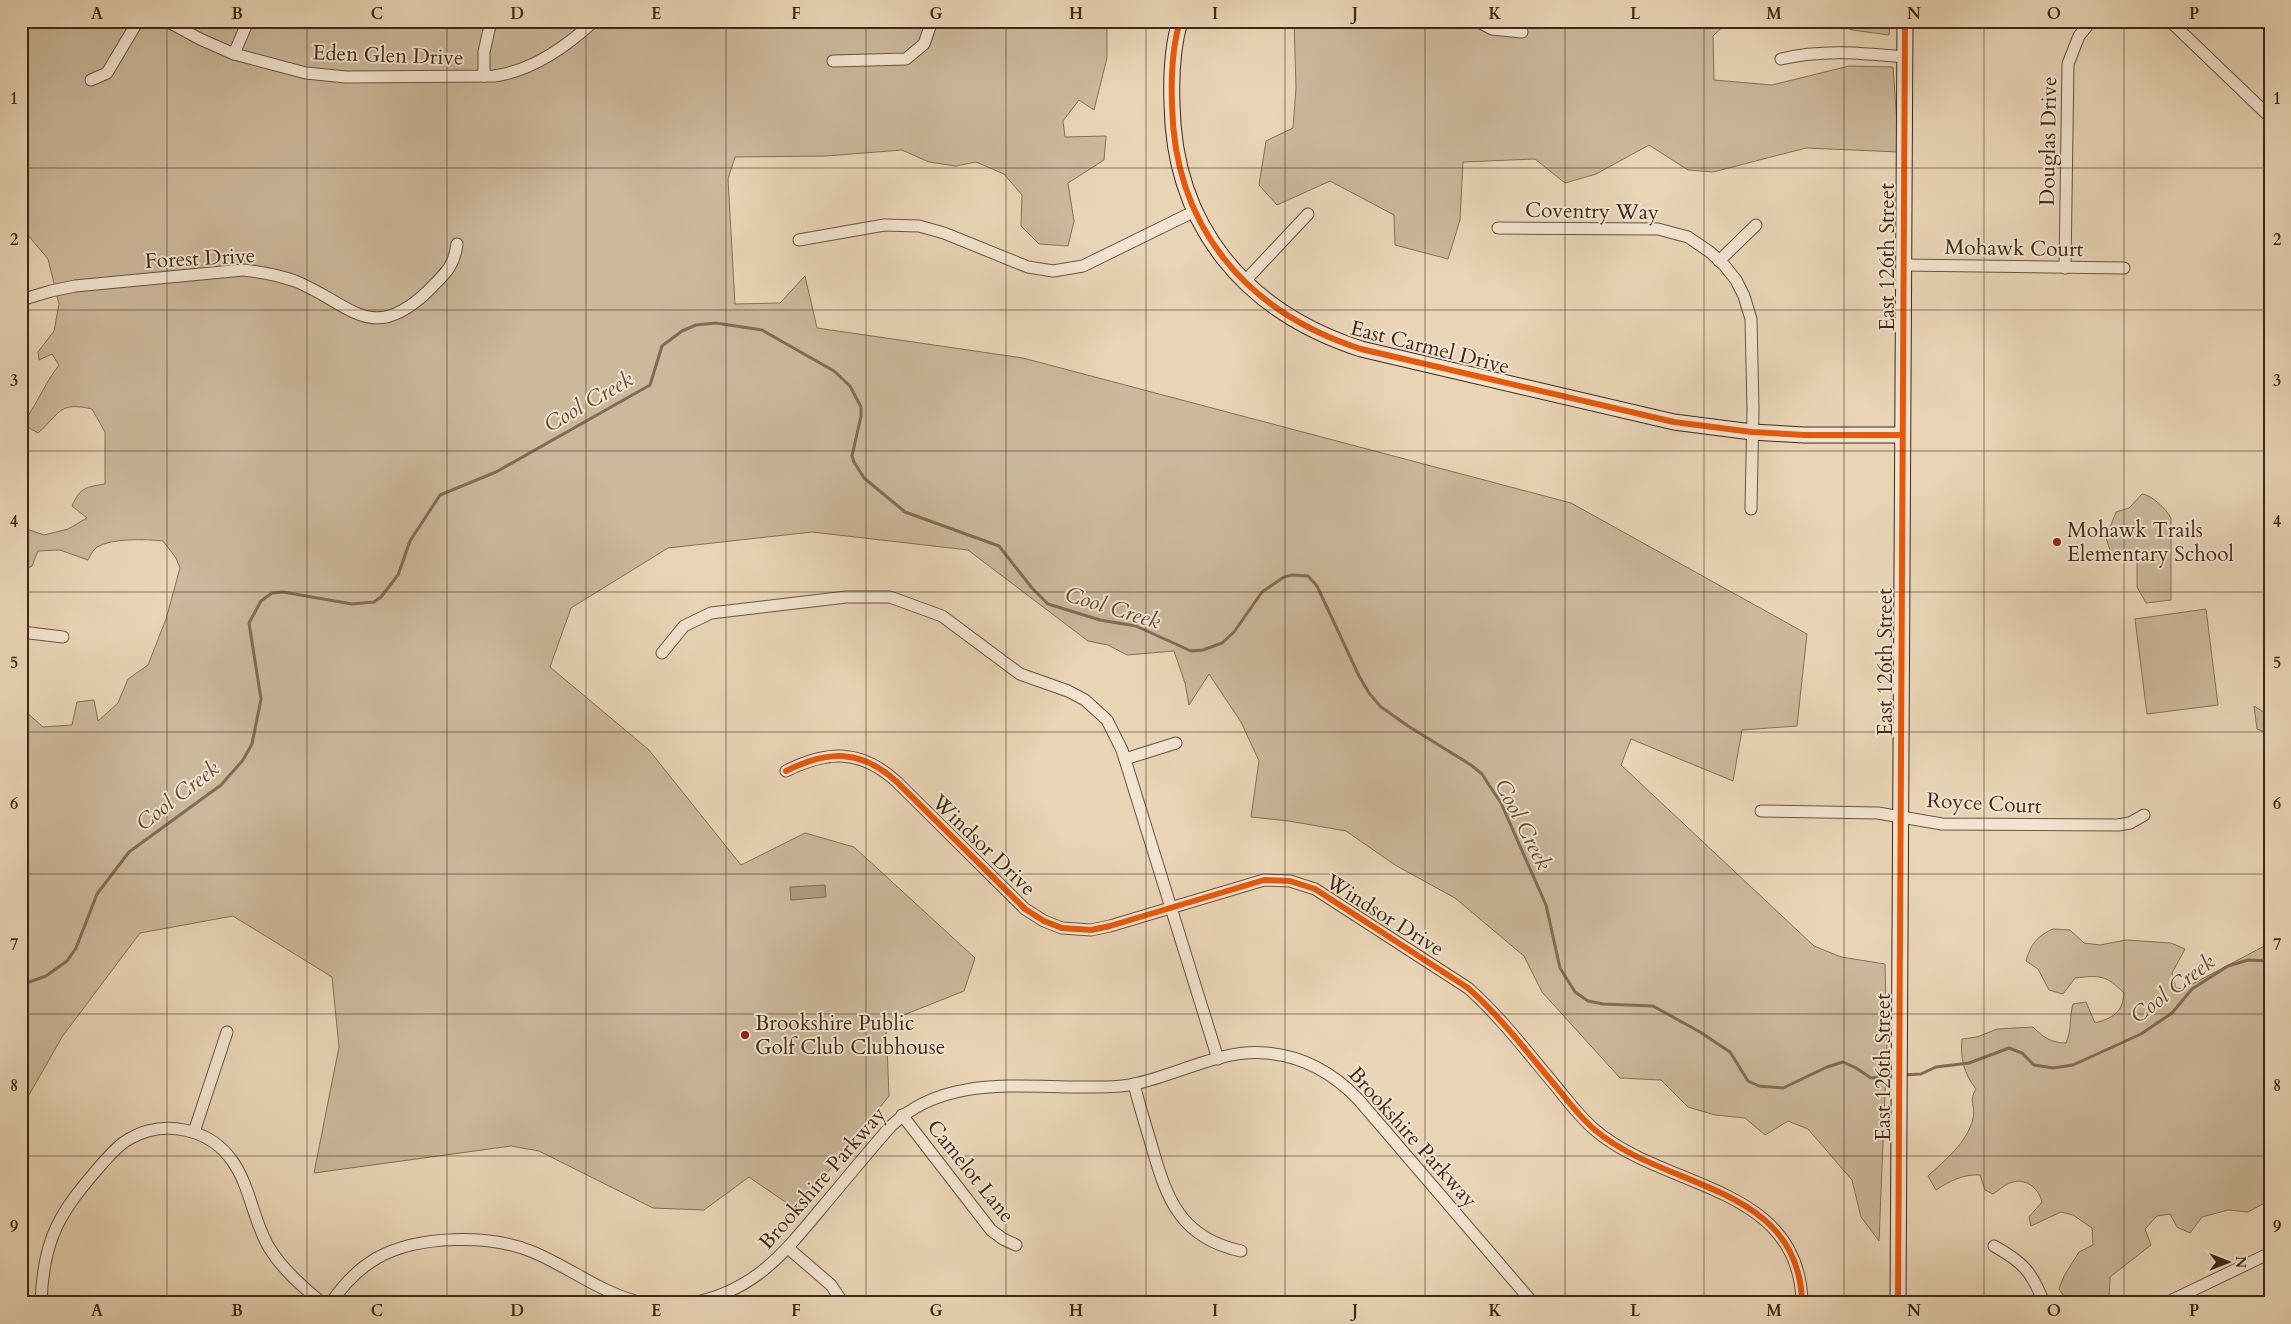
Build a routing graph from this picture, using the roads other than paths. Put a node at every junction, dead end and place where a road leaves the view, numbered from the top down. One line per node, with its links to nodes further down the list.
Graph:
1 (138, 21): 18 (street)
2 (167, 21): 13 (street, Eden Glen Drive)
3 (248, 21): 13 (street)
4 (491, 21): 17 (street, Eden Glen Drive)
5 (594, 21): 17 (street, Eden Glen Drive)
6 (932, 21): 16 (street)
7 (1180, 21): 20 (street, East Carmel Drive)
8 (1477, 21): 12 (street)
9 (1905, 21): 14 (street, East 126th Street)
10 (2091, 21): 28 (street, Douglas Drive)
11 (2170, 21): 19 (street)
12 (1522, 32)
13 (234, 54): 17 (street, Eden Glen Drive)
14 (1905, 57): 15 (street); 27 (street, East 126th Street)
15 (1781, 59)
16 (833, 61)
17 (484, 76)
18 (91, 80)
19 (2270, 117)
20 (1195, 211): 24 (street); 30 (street, East Carmel Drive)
21 (1308, 214): 30 (street)
22 (1756, 225): 26 (street)
23 (1498, 228): 26 (street, Coventry Way)
24 (799, 240)
25 (457, 244): 31 (street, Forest Drive)
26 (1719, 261): 32 (street, Coventry Way)
27 (1903, 265): 28 (street, Mohawk Court); 33 (street, East 126th Street)
28 (2065, 268): 29 (street, Mohawk Court)
29 (2124, 268)
30 (1245, 281): 32 (street, East Carmel Drive)
31 (21, 300)
32 (1752, 432): 33 (street, East Carmel Drive); 34 (street, Coventry Way)
33 (1902, 436): 43 (street, East 126th Street)
34 (1751, 509)
35 (21, 632): 36 (street)
36 (63, 638)
37 (662, 653): 39 (street)
38 (1176, 743): 39 (street)
39 (1125, 759): 44 (street)
40 (786, 771): 44 (street, Windsor Drive)
41 (1761, 812): 43 (street, Royce Court)
42 (2144, 815): 43 (street, Royce Court)
43 (1900, 816): 63 (street, East 126th Street)
44 (1171, 908): 46 (street); 62 (street, Windsor Drive)
45 (227, 1032): 49 (street)
46 (1218, 1059): 47 (street, Brookshire Parkway); 61 (street, Brookshire Parkway)
47 (1134, 1084): 48 (street, Brookshire Parkway); 53 (street)
48 (902, 1116): 50 (street, Camelot Lane); 52 (street, Brookshire Parkway)
49 (194, 1132): 55 (street); 56 (street)
50 (1016, 1245)
51 (1994, 1246): 64 (street)
52 (788, 1248): 59 (street, Brookshire Parkway); 60 (street)
53 (1241, 1251)
54 (2270, 1253): 65 (street)
55 (41, 1303)
56 (322, 1303)
57 (331, 1303): 58 (street)
58 (643, 1303)
59 (692, 1303)
60 (843, 1303)
61 (1533, 1303)
62 (1802, 1303)
63 (1898, 1303)
64 (2044, 1303)
65 (2166, 1303)

